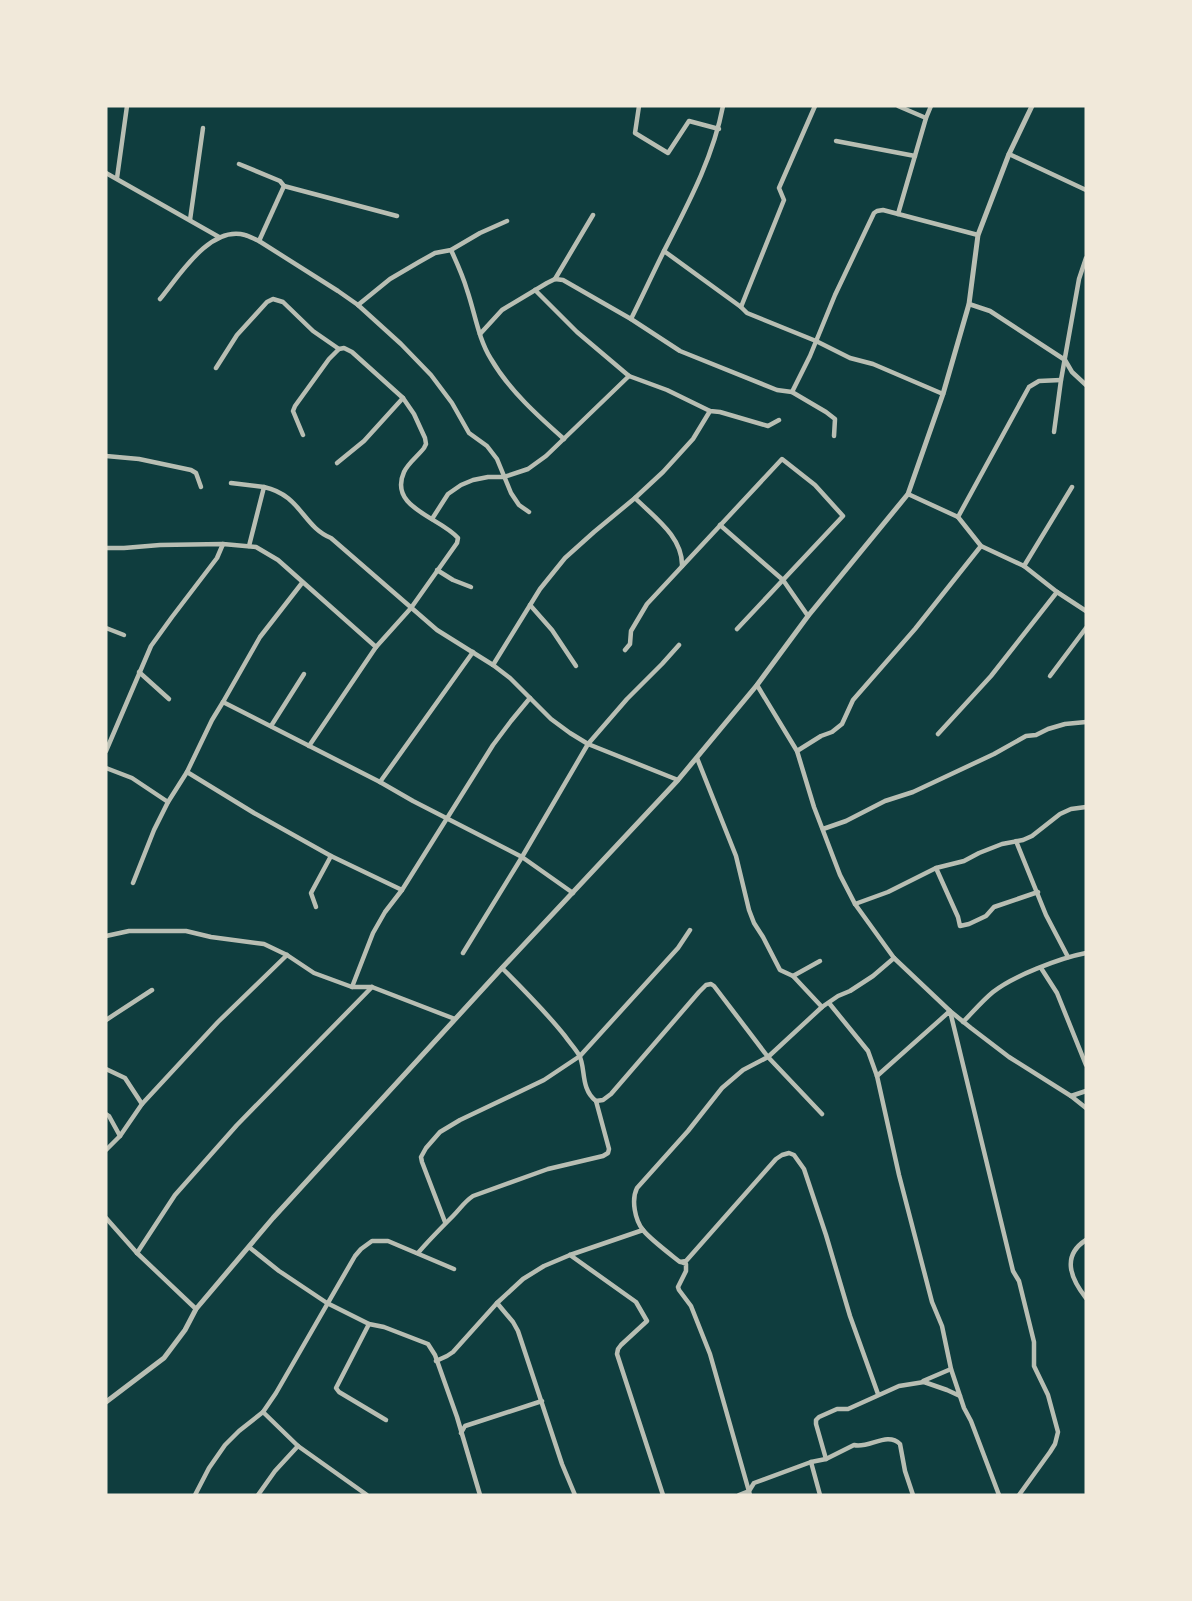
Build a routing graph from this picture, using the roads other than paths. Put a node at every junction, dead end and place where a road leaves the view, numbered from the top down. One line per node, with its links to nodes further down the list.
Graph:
1 (126, 106): 16 (street)
2 (639, 106): 10 (street)
3 (723, 106): 10 (street)
4 (815, 106): 35 (street)
5 (898, 106): 8 (street)
6 (931, 106): 8 (street)
7 (1032, 106): 12 (street)
8 (926, 118): 13 (street)
9 (203, 128): 22 (street)
10 (719, 129): 28 (street)
11 (836, 141): 13 (street)
12 (1009, 154): 18 (street); 24 (street)
13 (915, 156): 19 (street)
14 (239, 164): 17 (street)
15 (106, 173): 16 (street)
16 (116, 178): 22 (street)
17 (284, 186): 21 (street); 26 (street)
18 (1086, 190)
19 (898, 214): 24 (street); 38 (street)
20 (594, 215): 30 (street)
21 (398, 216)
22 (190, 220): 25 (street)
23 (507, 221): 27 (street)
24 (978, 235): 33 (street)
25 (219, 237): 26 (street); 32 (street)
26 (259, 241): 34 (street)
27 (451, 250): 34 (street); 37 (street)
28 (664, 251): 35 (street); 36 (street)
29 (1086, 258): 40 (street)
30 (555, 279): 31 (street); 36 (street)
31 (535, 290): 37 (street); 42 (street)
32 (160, 299)
33 (969, 304): 40 (street); 46 (street)
34 (358, 305): 56 (street)
35 (741, 308): 38 (street)
36 (631, 319): 45 (street)
37 (480, 334): 53 (street)
38 (816, 341): 45 (street); 46 (street)
39 (339, 349): 41 (street); 47 (street); 51 (street)
40 (1065, 360): 43 (street); 44 (street)
41 (216, 368)
42 (629, 376): 48 (street); 53 (street)
43 (1061, 380): 50 (street); 64 (street)
44 (1086, 385)
45 (792, 392): 52 (street)
46 (943, 394): 61 (street)
47 (403, 398): 55 (street); 65 (street)
48 (710, 411): 49 (street); 62 (street)
49 (779, 420)
50 (1054, 432)
51 (303, 435)
52 (834, 436)
53 (564, 439): 56 (street)
54 (106, 456): 58 (street)
55 (337, 463)
56 (504, 478): 63 (street); 65 (street)
57 (231, 483): 59 (street)
58 (201, 487)
59 (264, 487): 68 (street); 79 (street)
60 (1072, 487): 71 (street)
61 (908, 494): 64 (street); 81 (street)
62 (635, 498): 72 (street); 78 (street)
63 (529, 512)
64 (958, 517): 69 (street)
65 (432, 519): 73 (street)
66 (720, 525): 72 (street); 74 (street); 74 (street)
67 (223, 544): 68 (street); 70 (street); 92 (street)
68 (249, 546): 75 (street)
69 (981, 546): 71 (street); 105 (street)
70 (106, 548)
71 (1024, 566): 77 (street)
72 (682, 567): 88 (street)
73 (437, 570): 76 (street); 79 (street)
74 (783, 580): 81 (street); 84 (street)
75 (302, 583): 87 (street); 98 (street)
76 (471, 587)
77 (1057, 592): 80 (street); 101 (street)
78 (530, 605): 90 (street); 91 (street)
79 (412, 608): 87 (street); 89 (street)
80 (1086, 611)
81 (808, 616): 95 (street)
82 (106, 628): 85 (street)
83 (1086, 628): 94 (street)
84 (737, 629)
85 (124, 635)
86 (679, 645): 102 (street)
87 (376, 647): 103 (street)
88 (625, 650)
89 (472, 652): 90 (street); 110 (street)
90 (493, 665): 96 (street)
91 (576, 666)
92 (139, 672): 97 (street); 104 (street)
93 (304, 674): 100 (street)
94 (1050, 676)
95 (757, 685): 105 (street); 106 (street)
96 (530, 698): 102 (street); 113 (street)
97 (169, 699)
98 (223, 702): 100 (street); 108 (street)
99 (1086, 722): 114 (street)
100 (271, 726): 103 (street)
101 (938, 734)
102 (588, 744): 109 (street); 117 (street)
103 (309, 746): 110 (street)
104 (106, 751)
105 (797, 752): 114 (street)
106 (697, 758): 109 (street); 135 (street)
107 (106, 768): 111 (street)
108 (187, 772): 111 (street); 116 (street)
109 (678, 780): 122 (street)
110 (380, 782): 113 (street)
111 (168, 802): 119 (street)
112 (1086, 807): 115 (street)
113 (446, 818): 117 (street); 120 (street)
114 (823, 829): 123 (street)
115 (1016, 841): 118 (street); 121 (street)
116 (331, 856): 120 (street); 124 (street)
117 (522, 857): 122 (street); 127 (street)
118 (936, 868): 121 (street); 123 (street)
119 (132, 883)
120 (402, 890): 136 (street)
121 (1038, 892): 130 (street)
122 (574, 893): 133 (street)
123 (855, 904): 131 (street)
124 (316, 907)
125 (690, 930): 145 (street)
126 (106, 936): 129 (street)
127 (463, 953)
128 (1086, 953): 130 (street)
129 (287, 955): 136 (street); 153 (street)
130 (1068, 957): 134 (street)
131 (894, 958): 139 (street); 141 (street)
132 (820, 961): 135 (street)
133 (502, 968): 143 (street); 145 (street)
134 (1041, 968): 144 (street); 147 (street)
135 (793, 976): 140 (street)
136 (352, 986): 137 (street)
137 (372, 987): 143 (street); 164 (street)
138 (152, 990): 142 (street)
139 (829, 1002): 140 (street); 149 (street)
140 (822, 1007): 146 (street)
141 (950, 1011): 144 (street); 149 (street); 200 (street)
142 (106, 1020)
143 (455, 1020): 163 (street)
144 (963, 1022): 151 (street)
145 (580, 1056): 152 (street); 160 (street)
146 (768, 1058): 152 (street); 156 (street); 161 (street)
147 (1086, 1065)
148 (106, 1069): 153 (street)
149 (877, 1076): 175 (street)
150 (1086, 1091): 151 (street)
151 (1071, 1096): 154 (street)
152 (596, 1101): 160 (street)
153 (142, 1104): 157 (street)
154 (1086, 1108)
155 (106, 1114): 157 (street)
156 (822, 1114)
157 (120, 1136): 158 (street)
158 (106, 1150)
159 (106, 1218): 164 (street)
160 (445, 1222): 165 (street)
161 (642, 1230): 166 (street); 167 (street)
162 (1086, 1240): 169 (street)
163 (249, 1247): 170 (street); 172 (street)
164 (137, 1253): 172 (street)
165 (418, 1253): 168 (street); 170 (street)
166 (570, 1256): 171 (street); 195 (street)
167 (680, 1262): 177 (street); 188 (street)
168 (454, 1269)
169 (1086, 1298)
170 (327, 1303): 173 (street); 181 (street)
171 (497, 1304): 174 (street); 179 (street)
172 (196, 1309): 180 (street)
173 (369, 1324): 174 (street); 182 (street)
174 (436, 1360): 183 (street)
175 (951, 1369): 176 (street); 178 (street)
176 (917, 1384): 177 (street); 178 (street)
177 (878, 1394): 185 (street)
178 (960, 1396): 199 (street)
179 (542, 1401): 183 (street); 194 (street)
180 (106, 1402)
181 (263, 1412): 184 (street); 189 (street)
182 (386, 1420)
183 (461, 1434): 193 (street)
184 (298, 1446): 187 (street); 190 (street)
185 (826, 1459): 186 (street); 198 (street)
186 (811, 1462): 188 (street); 197 (street)
187 (358, 1489): 191 (street); 192 (street)
188 (750, 1493): 196 (street)
189 (195, 1495)
190 (258, 1495)
191 (355, 1495)
192 (367, 1495)
193 (480, 1495)
194 (575, 1495)
195 (663, 1495)
196 (739, 1495)
197 (820, 1495)
198 (913, 1495)
199 (999, 1495)
200 (1019, 1495)

